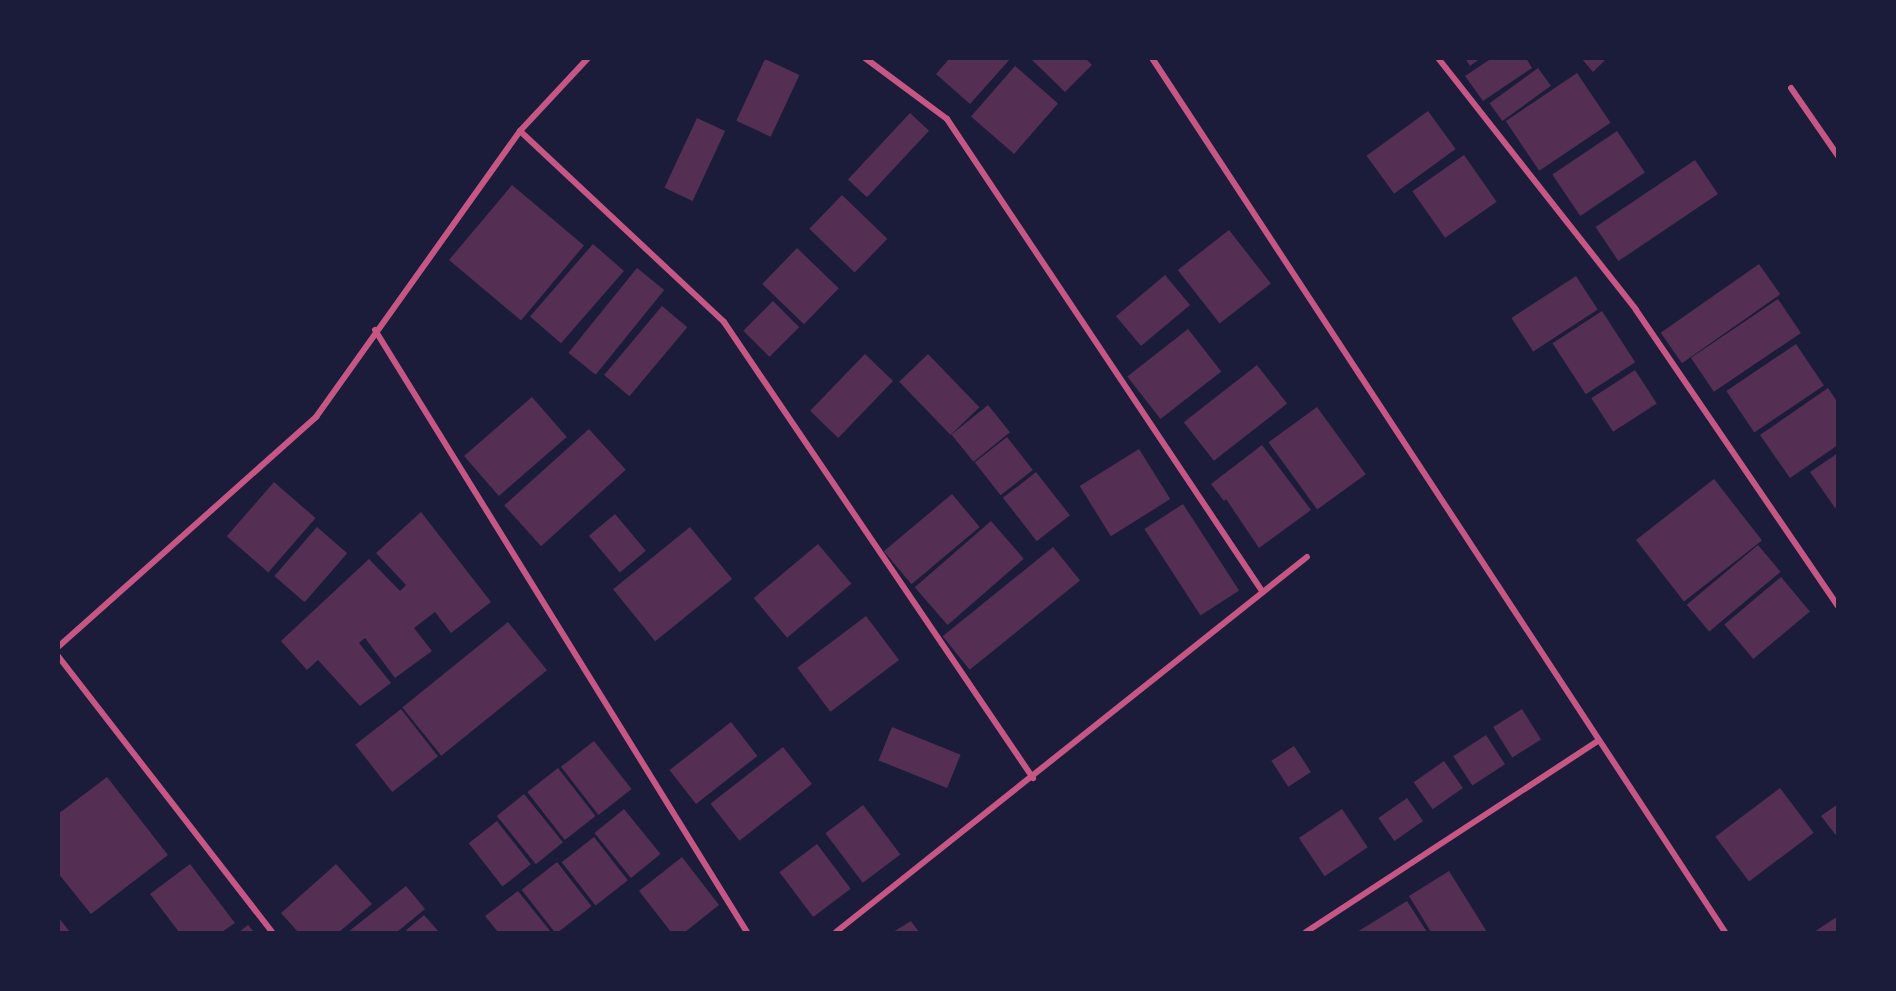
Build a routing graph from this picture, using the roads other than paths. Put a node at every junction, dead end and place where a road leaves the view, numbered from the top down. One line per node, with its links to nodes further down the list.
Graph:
1 (588, 58): 6 (street)
2 (865, 58): 10 (street)
3 (1152, 58): 14 (street)
4 (1438, 58): 11 (street)
5 (1791, 88): 7 (street)
6 (520, 131): 8 (street); 15 (street)
7 (1838, 156)
8 (375, 330): 12 (street); 17 (street)
9 (1307, 557): 10 (street)
10 (1262, 591): 15 (street)
11 (1838, 606)
12 (58, 647)
13 (58, 656): 16 (street)
14 (1599, 740): 19 (street); 20 (street)
15 (1033, 778): 18 (street)
16 (272, 933)
17 (747, 933)
18 (836, 933)
19 (1306, 933)
20 (1725, 933)

